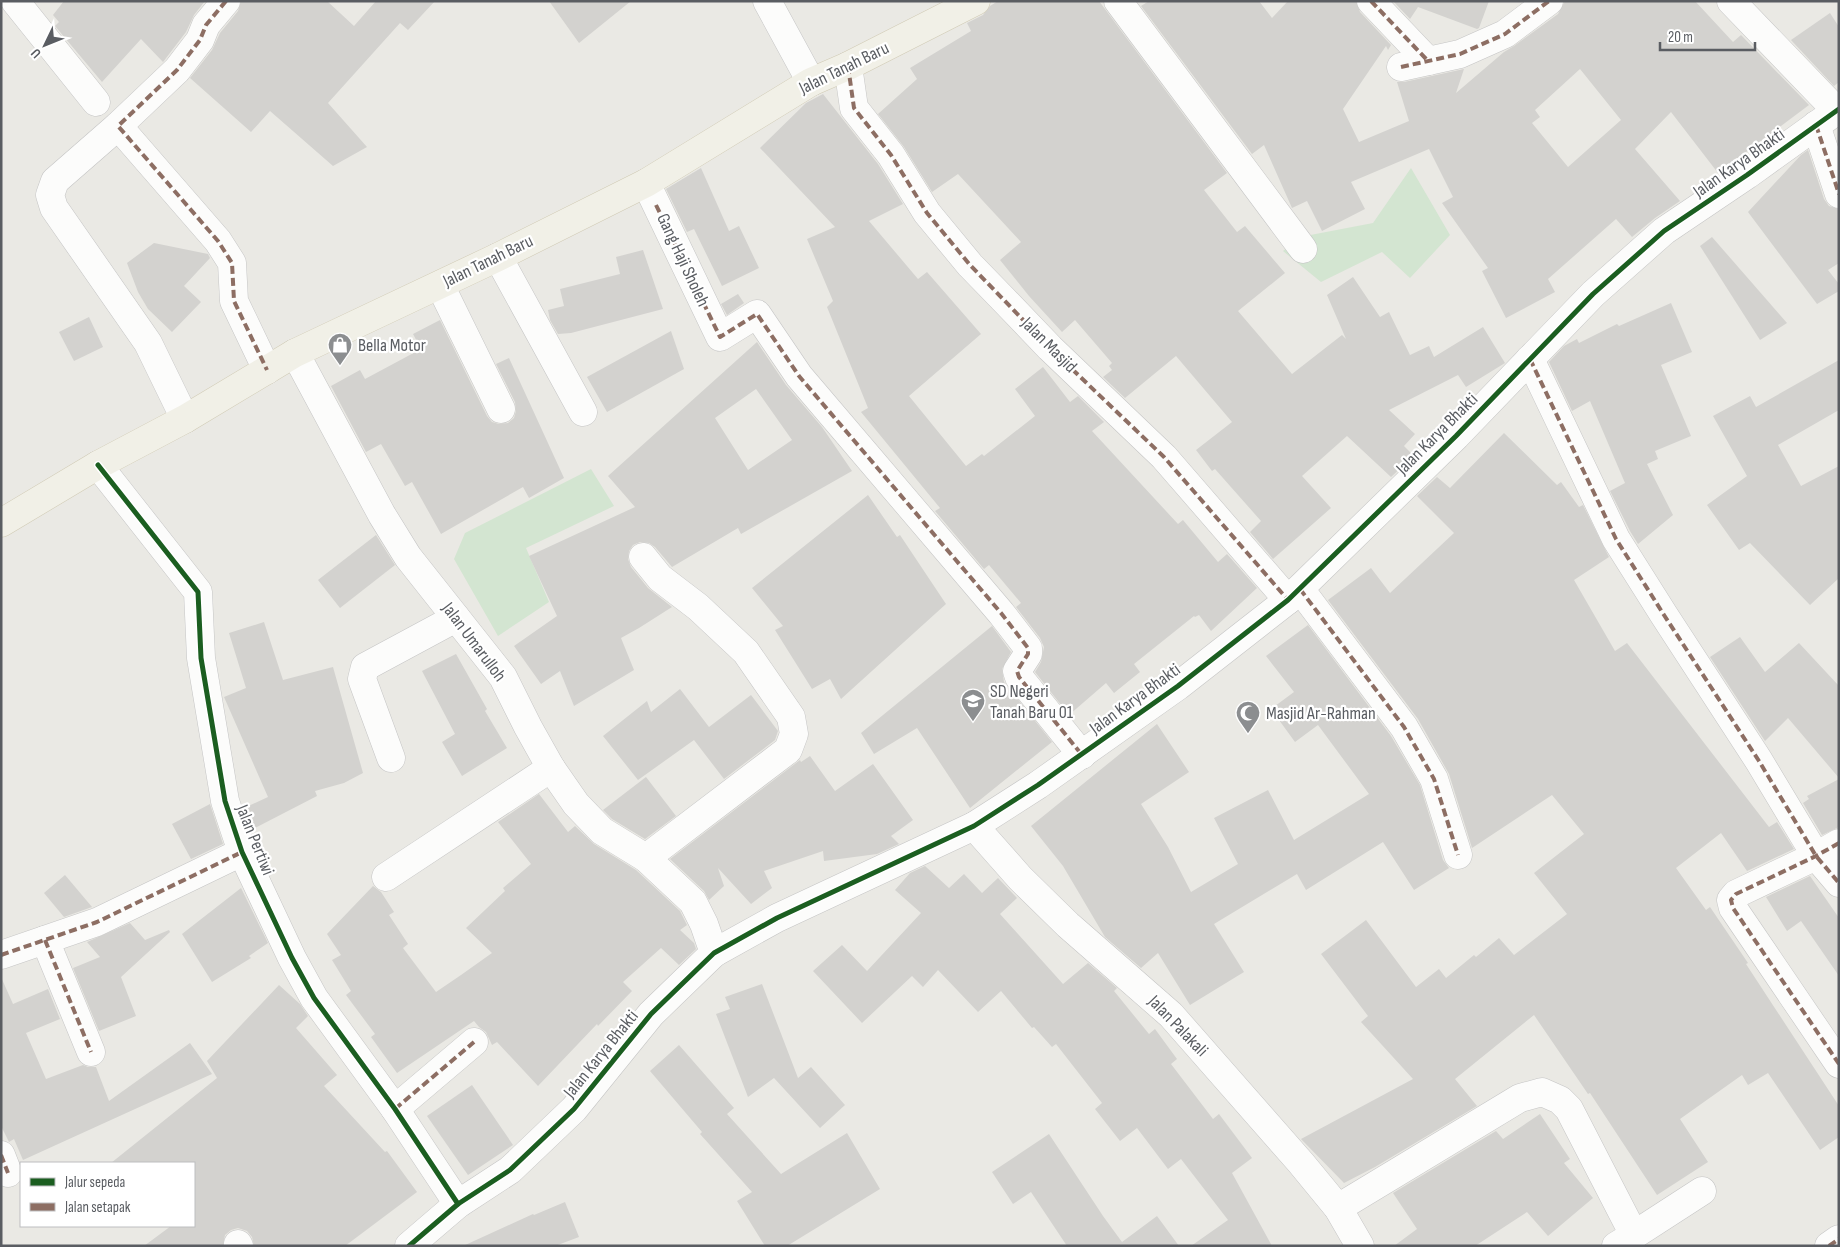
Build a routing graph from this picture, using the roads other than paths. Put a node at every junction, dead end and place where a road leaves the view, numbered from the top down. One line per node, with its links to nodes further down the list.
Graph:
1 (15, 1): 13 (street)
2 (226, 1): 15 (street)
3 (976, 1): 10 (main road, Jalan Tanah Baru)
4 (1118, 1): 18 (street)
5 (1371, 1): 9 (street)
6 (1549, 1): 9 (street)
7 (1731, 1): 14 (street)
8 (772, 9): 12 (street)
9 (1428, 61): 11 (street)
10 (848, 66): 12 (main road, Jalan Tanah Baru); 30 (street, Jalan Masjid)
11 (1401, 67)
12 (806, 72): 16 (main road, Jalan Tanah Baru)
13 (96, 102)
14 (1830, 115): 17 (street); 22 (street, Jalan Karya Bhakti)
15 (118, 126): 23 (street); 24 (street)
16 (646, 183): 19 (main road, Jalan Tanah Baru); 32 (street, Gang Haji Sholeh)
17 (1839, 194)
18 (1302, 249)
19 (498, 257): 20 (main road, Jalan Tanah Baru); 26 (street)
20 (440, 285): 21 (main road, Jalan Tanah Baru); 25 (street)
21 (295, 354): 23 (main road, Jalan Tanah Baru); 31 (street, Jalan Umarulloh)
22 (1530, 359): 30 (street, Jalan Karya Bhakti); 36 (street)
23 (263, 361): 24 (main road, Jalan Tanah Baru)
24 (179, 407): 27 (main road, Jalan Tanah Baru)
25 (500, 409)
26 (583, 412)
27 (98, 465): 28 (main road, Jalan Tanah Baru); 37 (street, Jalan Pertiwi)
28 (1, 523)
29 (644, 557): 39 (street)
30 (1294, 595): 32 (street, Jalan Karya Bhakti); 38 (street, Jalan Masjid)
31 (456, 618): 33 (street); 34 (street, Jalan Umarulloh)
32 (1082, 754): 35 (street, Jalan Karya Bhakti)
33 (391, 758)
34 (551, 768): 39 (street, Jalan Umarulloh); 40 (street)
35 (974, 826): 43 (street, Jalan Karya Bhakti); 51 (street, Jalan Palakali)
36 (1827, 850): 41 (street); 47 (street)
37 (242, 852): 42 (street); 48 (street, Jalan Pertiwi)
38 (1458, 855)
39 (646, 858): 43 (street, Jalan Umarulloh)
40 (386, 877)
41 (1839, 883)
42 (44, 940): 44 (street); 46 (street)
43 (714, 954): 50 (street, Jalan Karya Bhakti)
44 (1, 956)
45 (474, 1042): 48 (street)
46 (91, 1052)
47 (1839, 1064)
48 (395, 1109): 50 (street, Jalan Pertiwi)
49 (1702, 1191): 53 (street)
50 (458, 1204): 54 (street, Jalan Karya Bhakti)
51 (1338, 1208): 53 (street); 55 (street, Jalan Palakali)
52 (1839, 1239): 56 (street)
53 (1625, 1240)
54 (409, 1246)
55 (1360, 1246)
56 (1829, 1246)

